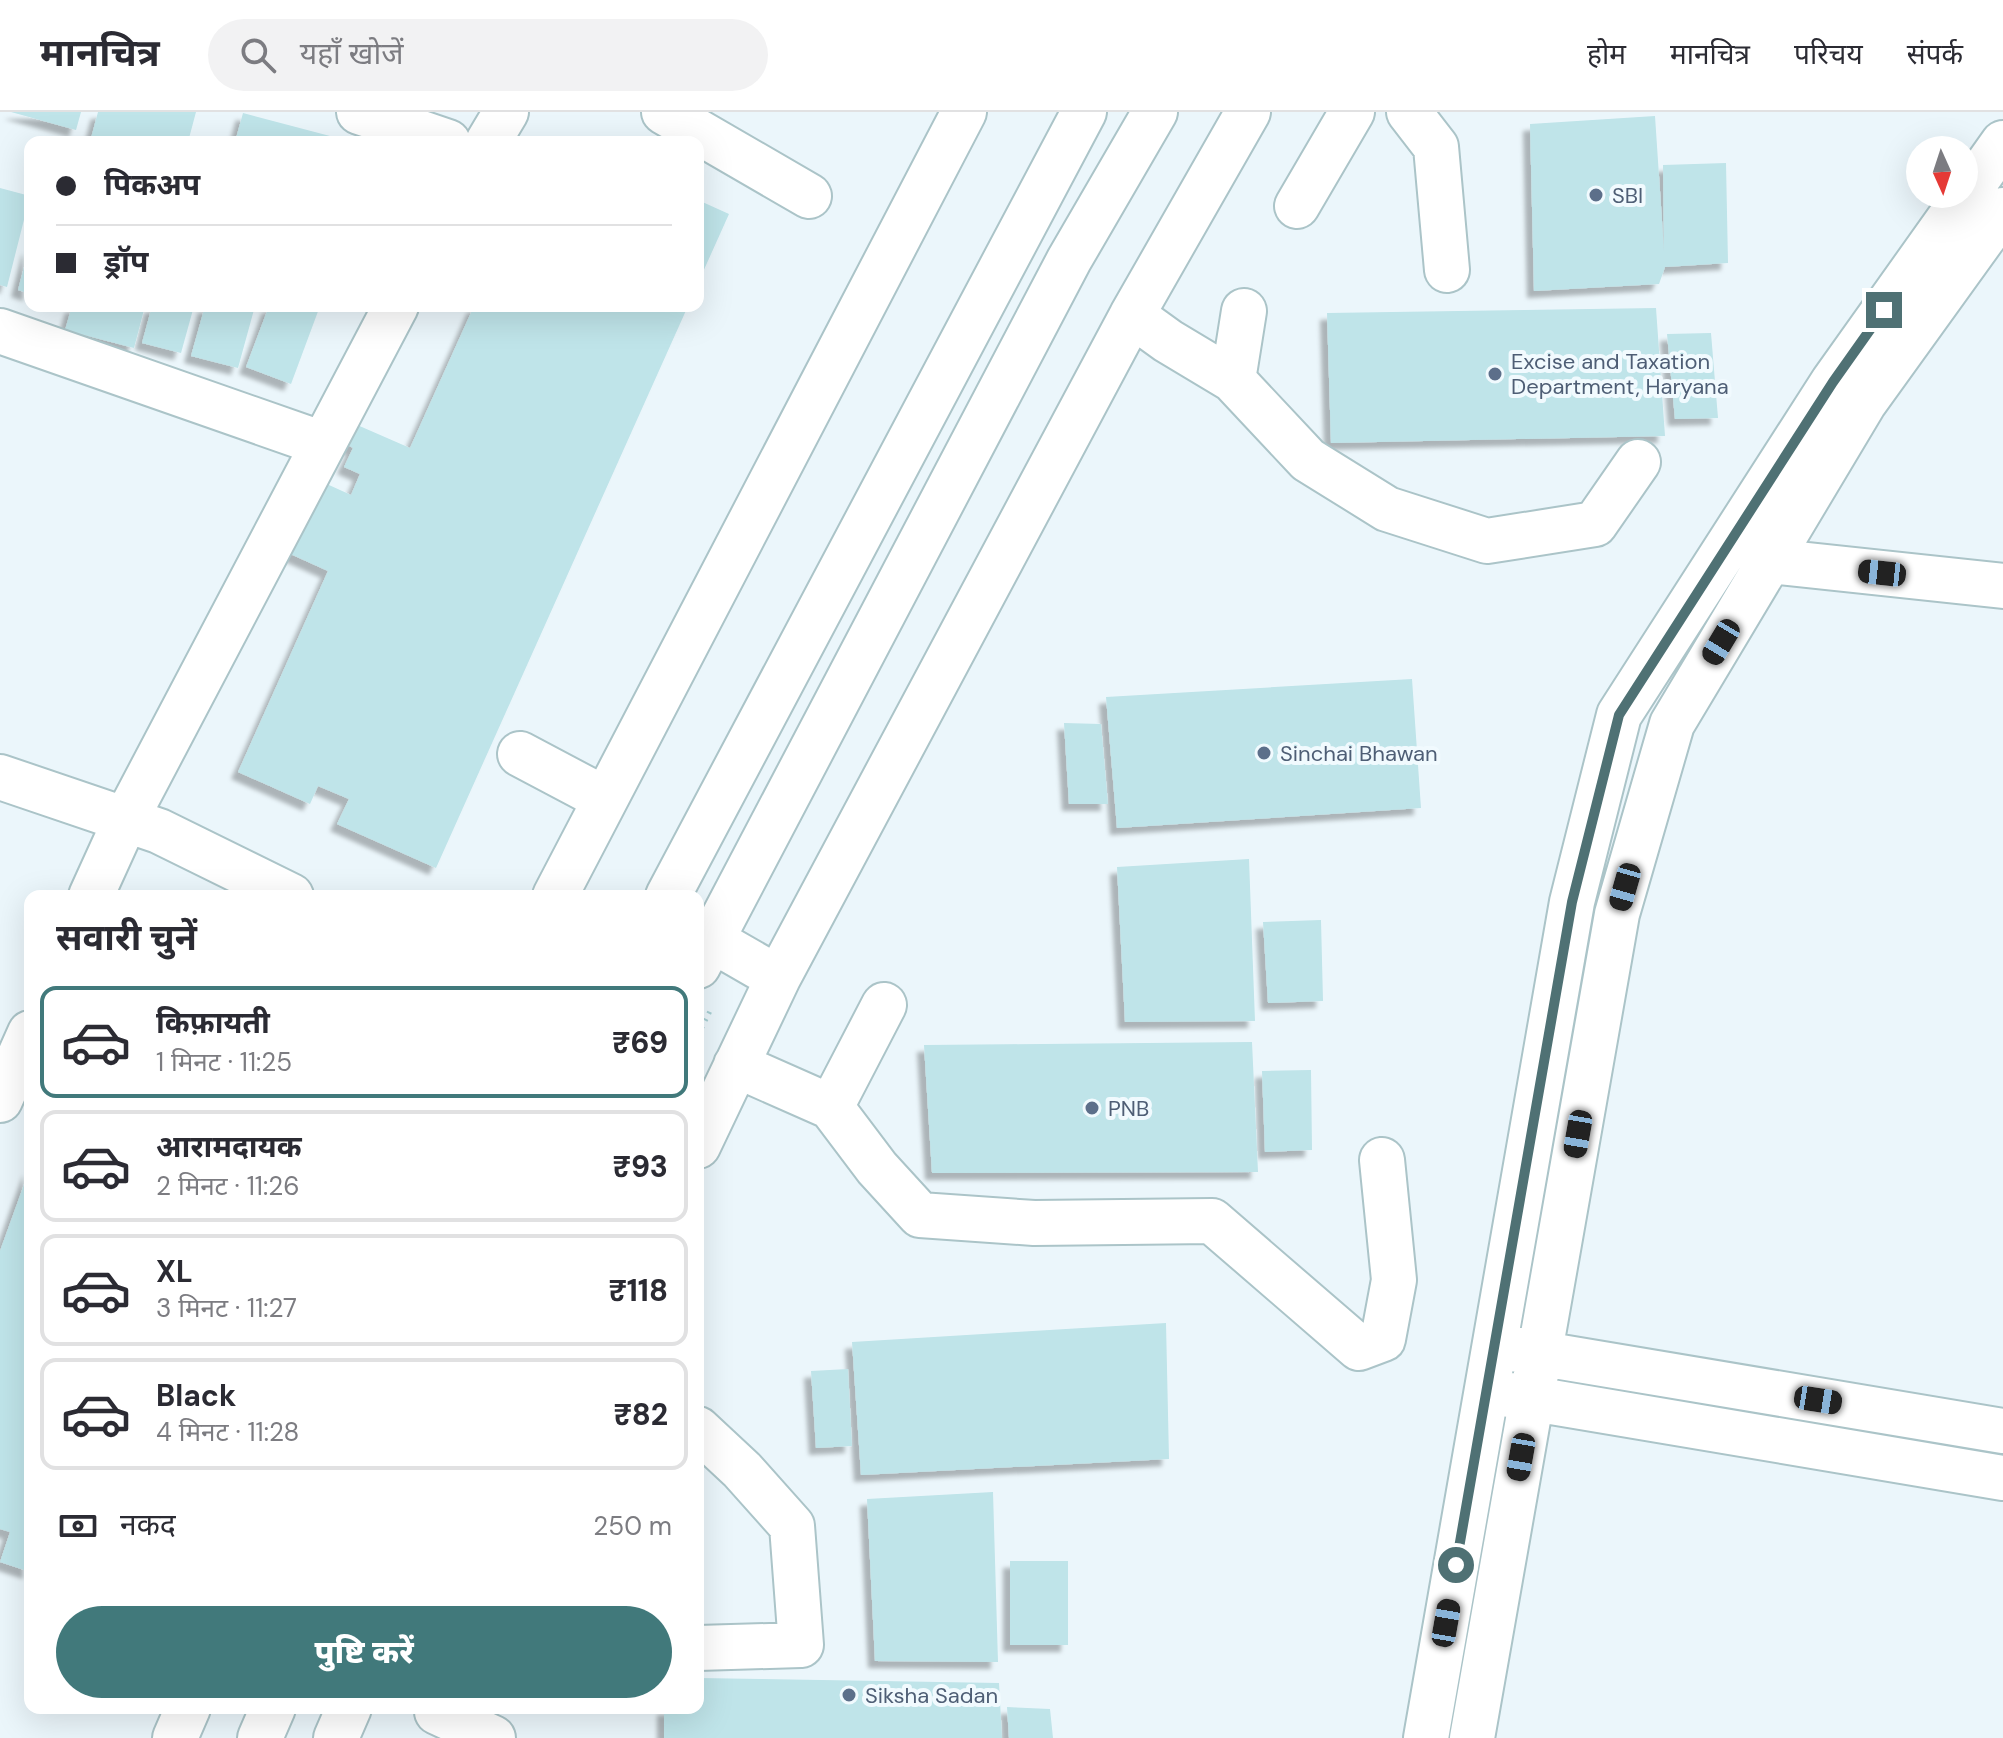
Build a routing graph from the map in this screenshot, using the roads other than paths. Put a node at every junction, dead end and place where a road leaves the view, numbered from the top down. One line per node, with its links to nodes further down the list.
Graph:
1 (359, 112): 10 (street)
2 (506, 112): 11 (street)
3 (664, 112): 13 (street)
4 (964, 112): 29 (street)
5 (1084, 112): 34 (street)
6 (1155, 112): 35 (street)
7 (1248, 112): 19 (street)
8 (1352, 112): 14 (street)
9 (1409, 112): 16 (street)
10 (430, 136)
11 (492, 136)
12 (2003, 143): 24 (street)
13 (809, 196)
14 (1297, 206)
15 (2003, 210): 25 (street)
16 (1447, 270)
17 (1244, 311): 21 (street)
18 (393, 312): 22 (street)
19 (1132, 315): 21 (street); 36 (street)
20 (0, 331): 22 (street)
21 (1233, 380): 23 (street)
22 (323, 444): 30 (street)
23 (1638, 462)
24 (1733, 537): 25 (street); 44 (street)
25 (1770, 561): 26 (street); 45 (street)
26 (2003, 586)
27 (520, 754): 29 (street)
28 (0, 777): 30 (street)
29 (605, 799): 33 (street)
30 (126, 819): 31 (street); 32 (street)
31 (94, 890)
32 (279, 890)
33 (558, 890)
34 (671, 890)
35 (705, 953): 36 (street)
36 (778, 978): 39 (street)
37 (884, 1005): 41 (street)
38 (24, 1046): 40 (street)
39 (736, 1065): 41 (street); 42 (street)
40 (0, 1100)
41 (831, 1107): 43 (street)
42 (704, 1133)
43 (1382, 1160)
44 (1495, 1346): 45 (street); 46 (street)
45 (1539, 1354): 47 (street); 48 (street)
46 (1487, 1391): 47 (street); 60 (street)
47 (1532, 1399): 50 (street); 61 (street)
48 (2003, 1431)
49 (704, 1436): 51 (street)
50 (2003, 1478)
51 (704, 1648)
52 (185, 1714): 56 (street)
53 (270, 1714): 57 (street)
54 (346, 1714): 58 (street)
55 (433, 1719): 59 (street)
56 (175, 1738)
57 (260, 1738)
58 (336, 1738)
59 (493, 1738)
60 (1426, 1738)
61 (1472, 1738)

